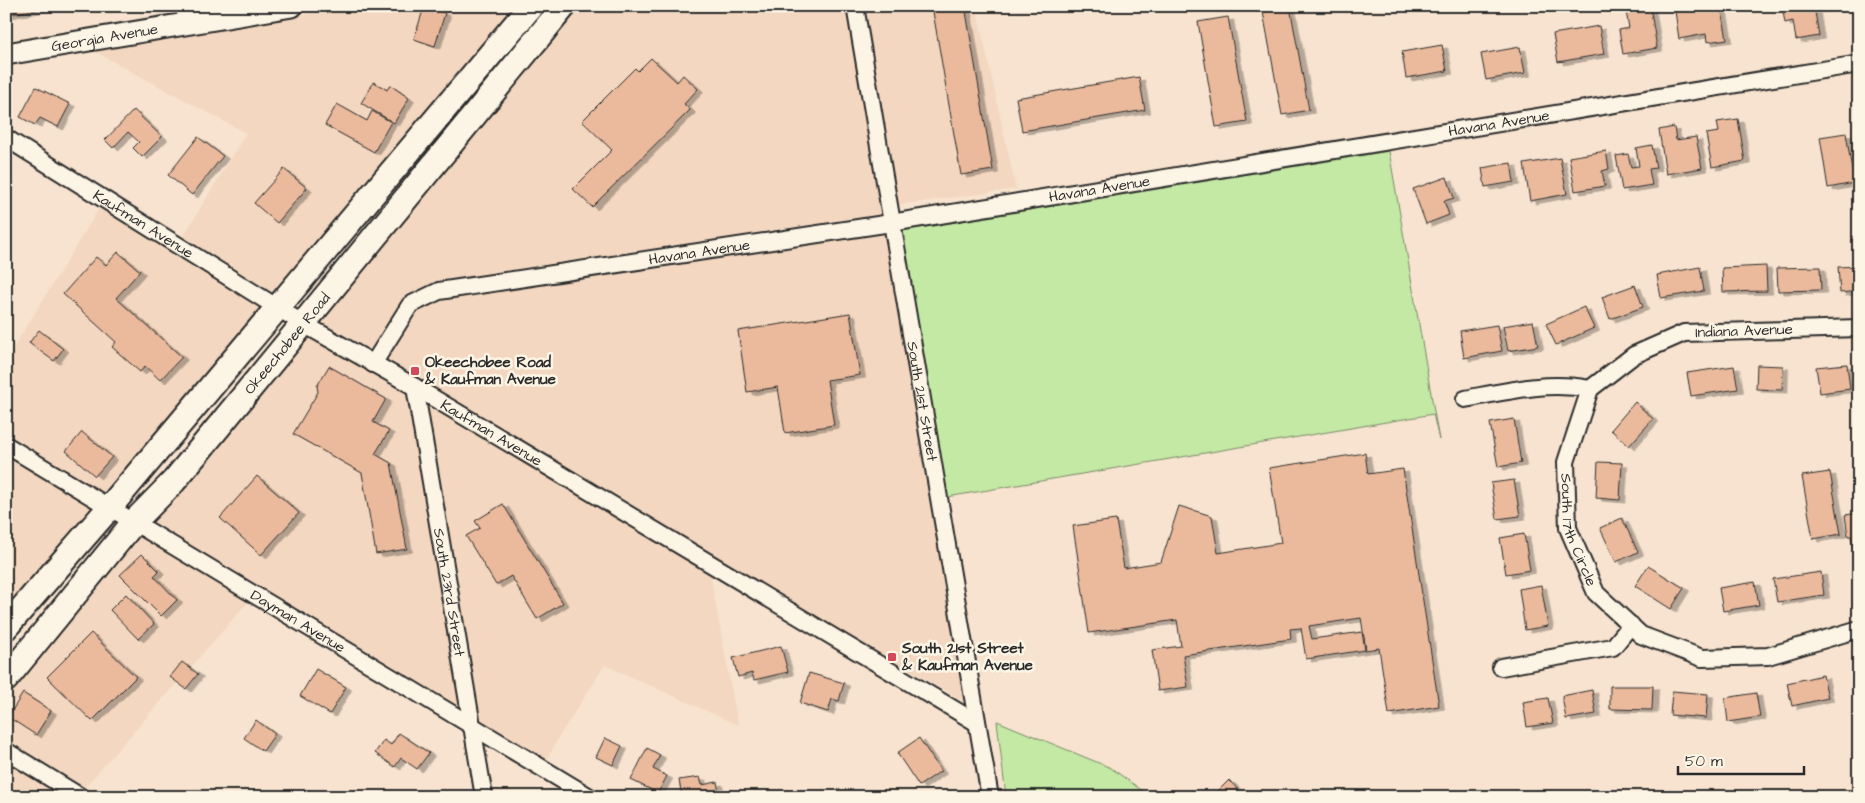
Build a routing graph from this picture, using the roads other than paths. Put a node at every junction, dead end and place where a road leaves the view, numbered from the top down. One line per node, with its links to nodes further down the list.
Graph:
1 (292, 6): 5 (street, Georgia Avenue)
2 (564, 6): 11 (main road, Okeechobee Road)
3 (855, 6): 9 (street, South 21st Street)
4 (523, 11): 10 (main road, Okeechobee Road)
5 (185, 14): 6 (street, Georgia Avenue)
6 (6, 54)
7 (1859, 64): 9 (street, Havana Avenue)
8 (6, 138): 10 (street, Kaufman Avenue)
9 (890, 223): 13 (street, Havana Avenue); 25 (street, South 21st Street)
10 (277, 307): 11 (street, Kaufman Avenue); 18 (main road, Okeechobee Road)
11 (302, 323): 13 (street, Kaufman Avenue); 19 (main road, Okeechobee Road)
12 (1859, 328): 15 (street, Indiana Avenue)
13 (373, 364): 14 (street, Kaufman Avenue)
14 (415, 387): 25 (street, Kaufman Avenue); 26 (street, South 23rd Street)
15 (1590, 389): 16 (street); 20 (street, South 17th Circle)
16 (1465, 399)
17 (6, 444): 18 (street, Dayman Avenue)
18 (110, 507): 19 (street, Dayman Avenue); 21 (main road, Okeechobee Road)
19 (134, 522): 24 (main road, Okeechobee Road); 26 (street, Dayman Avenue)
20 (1631, 625): 22 (street, South 17th Circle); 23 (street)
21 (6, 626)
22 (1859, 629)
23 (1501, 667)
24 (6, 678)
25 (977, 723): 31 (street, South 21st Street)
26 (472, 727): 29 (street, South 23rd Street); 30 (street, Dayman Avenue)
27 (6, 752): 28 (street)
28 (81, 797)
29 (484, 797)
30 (590, 797)
31 (990, 797)

